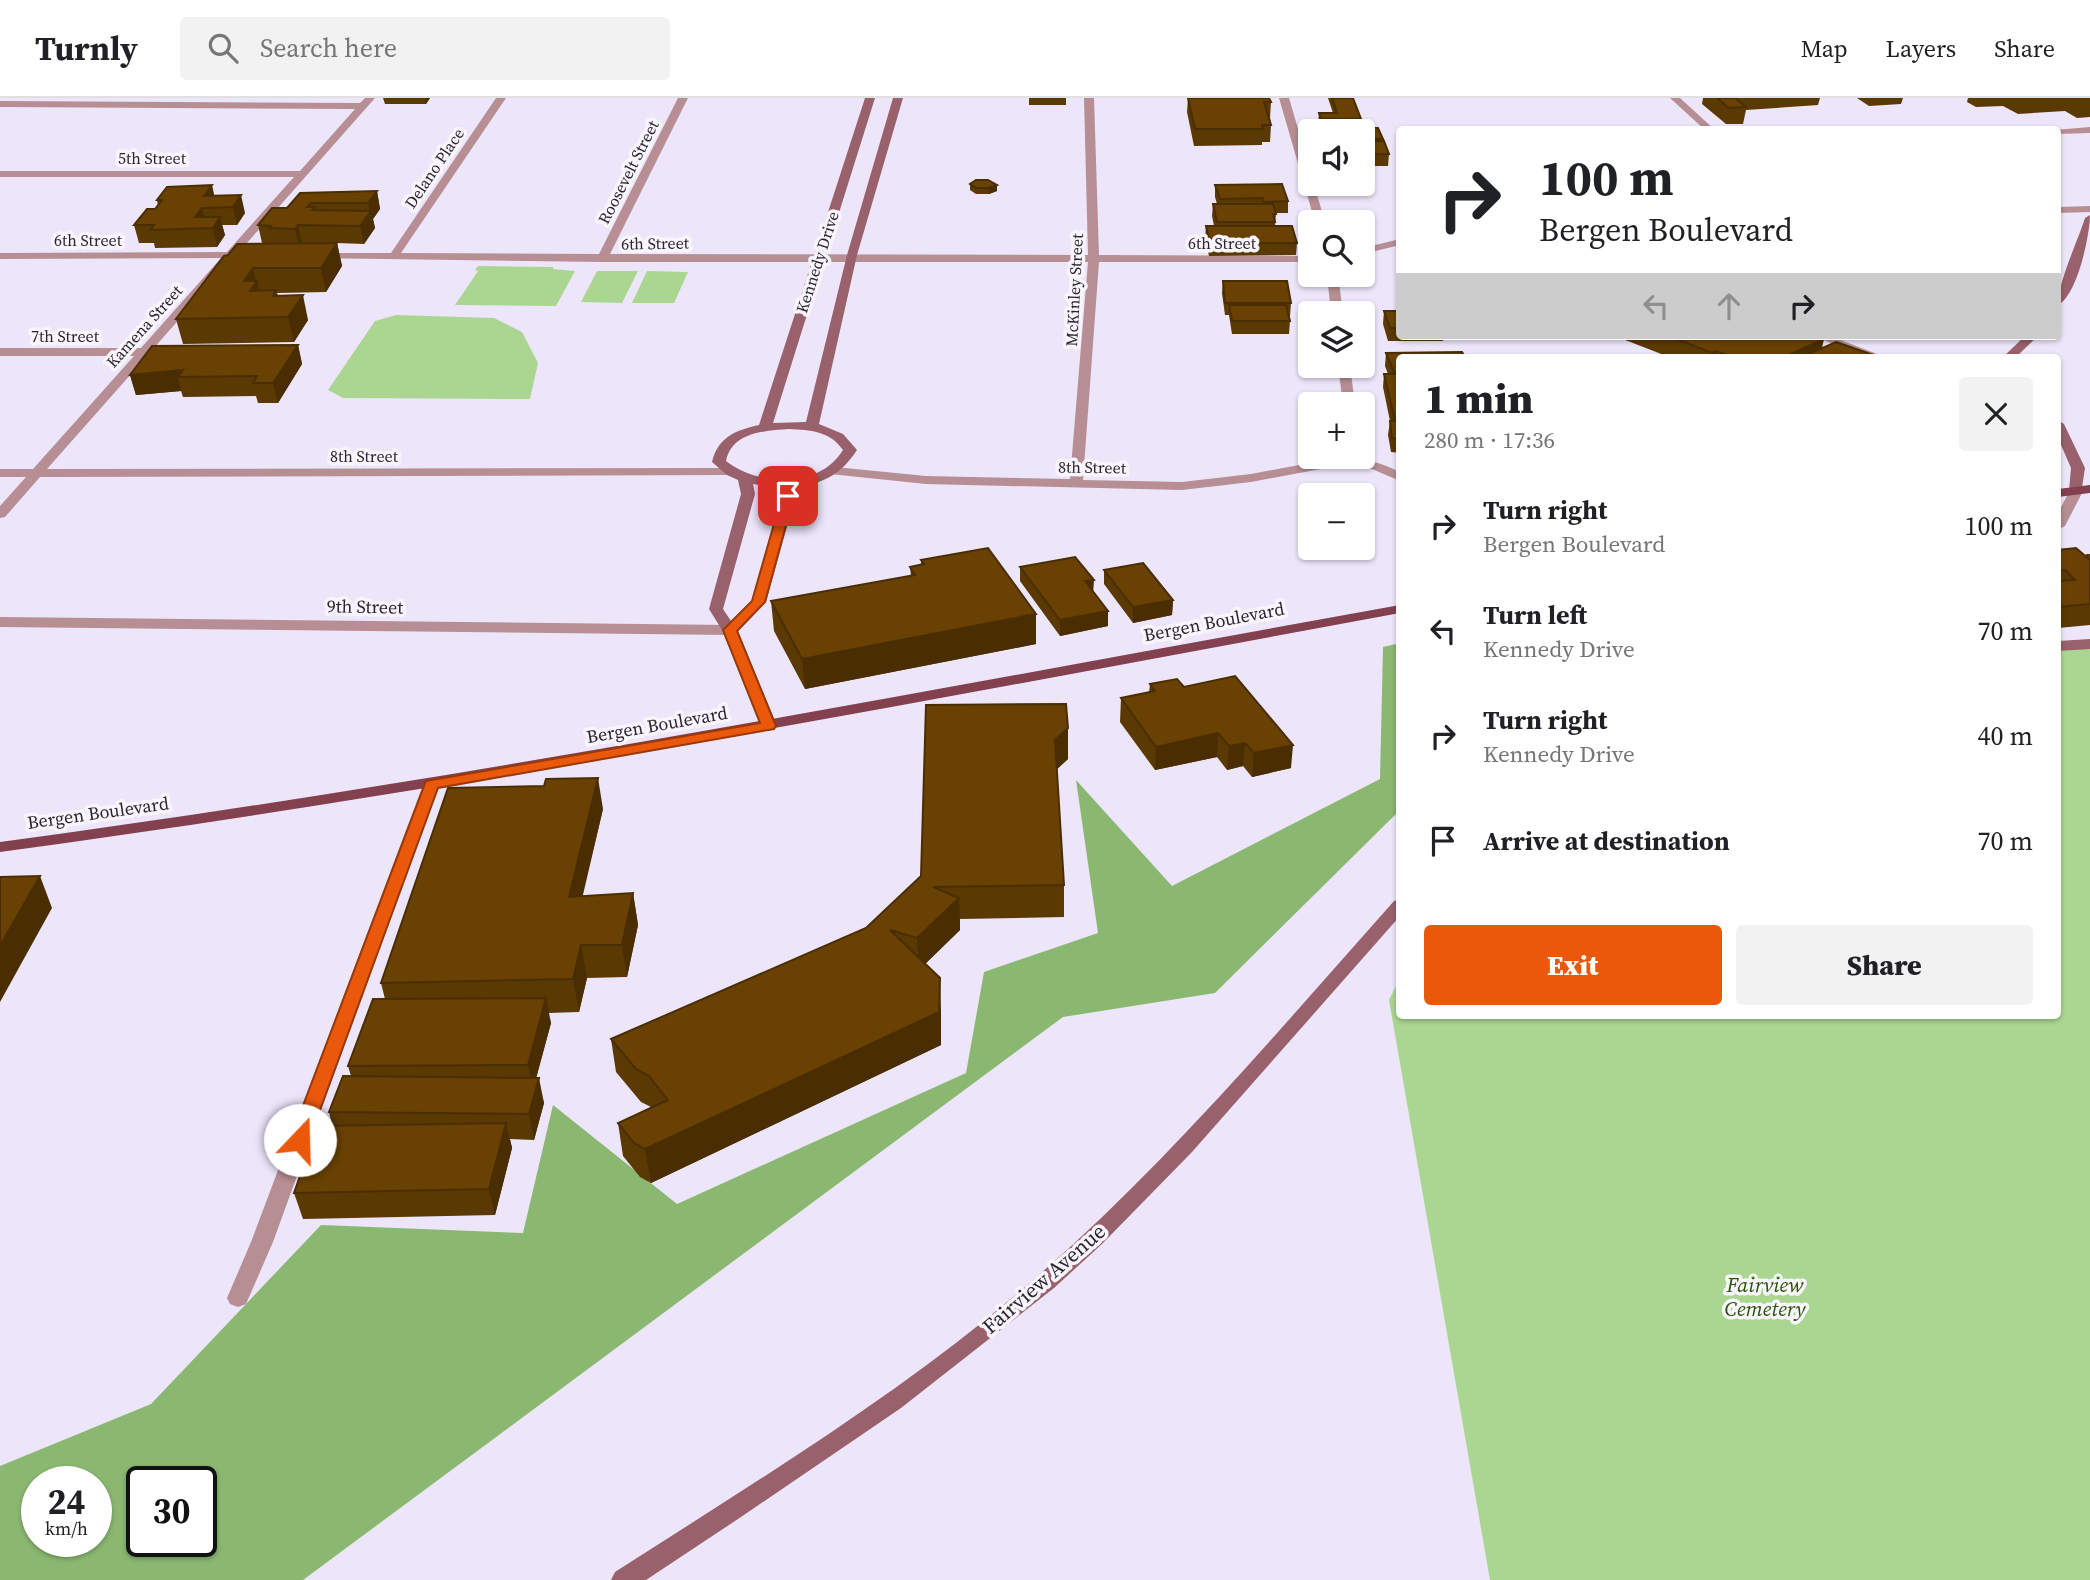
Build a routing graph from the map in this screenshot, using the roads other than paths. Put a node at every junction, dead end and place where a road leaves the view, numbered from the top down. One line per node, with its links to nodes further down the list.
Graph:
1 (501, 98): 27 (street, Delano Place)
2 (683, 98): 30 (street, Roosevelt Street)
3 (1089, 98): 29 (street, McKinley Street)
4 (1284, 98): 18 (street)
5 (1675, 98): 10 (street)
6 (366, 102): 9 (street); 15 (street, Kamena Street)
7 (869, 103): 8 (street); 13 (street, Kennedy Drive)
8 (896, 103): 13 (street, Kennedy Drive)
9 (0, 104)
10 (1707, 126)
11 (2090, 130): 12 (street)
12 (2061, 131)
13 (868, 150): 16 (street, Kennedy Drive); 16 (street, Kennedy Drive)
14 (0, 174): 15 (street, 5th Street)
15 (303, 174): 23 (street, Kamena Street)
16 (855, 194): 28 (street, Kennedy Drive); 31 (street, Kennedy Drive)
17 (2090, 209): 19 (street)
18 (1317, 210)
19 (2061, 210)
20 (2089, 223): 33 (street)
21 (1396, 243): 22 (street)
22 (1375, 248)
23 (231, 255): 24 (street, 6th Street); 25 (street, 6th Street); 37 (street, Kamena Street)
24 (0, 256)
25 (258, 256)
26 (299, 256): 27 (street, 6th Street)
27 (394, 256): 30 (street, 6th Street)
28 (851, 258): 29 (street, 6th Street); 31 (street, 6th Street); 41 (street, Kennedy Drive)
29 (1094, 258): 32 (street, 6th Street); 53 (street, McKinley Street)
30 (602, 259): 31 (street, 6th Street)
31 (817, 259): 42 (street, Kennedy Drive)
32 (1298, 259)
33 (2061, 296)
34 (1830, 340): 39 (street)
35 (2028, 340): 40 (street)
36 (0, 352): 37 (street, 7th Street)
37 (144, 352): 38 (street, 7th Street); 49 (street, Kamena Street)
38 (169, 352)
39 (1870, 354)
40 (2012, 354)
41 (812, 426): 42 (street); 46 (street)
42 (765, 427): 47 (street)
43 (2061, 431): 54 (street)
44 (1375, 466): 50 (street)
45 (1298, 468): 53 (street, 8th Street)
46 (835, 471): 52 (street); 53 (street, 8th Street)
47 (728, 472): 49 (street, 8th Street); 51 (street)
48 (0, 473): 49 (street, 8th Street)
49 (37, 473): 56 (street, Kamena Street)
50 (1396, 475)
51 (745, 480): 52 (street); 60 (street)
52 (792, 483): 60 (street)
53 (1076, 484)
54 (2083, 490): 55 (main road); 57 (street)
55 (2061, 493)
56 (0, 514)
57 (2061, 522)
58 (1396, 610): 63 (main road, Bergen Boulevard)
59 (0, 622): 60 (street, 9th Street)
60 (730, 630): 63 (street)
61 (2090, 644): 62 (street)
62 (2061, 646)
63 (769, 726): 64 (main road, Bergen Boulevard)
64 (431, 785): 65 (main road, Bergen Boulevard); 67 (street)
65 (0, 847)
66 (1396, 909): 68 (street, Fairview Avenue)
67 (238, 1298)
68 (624, 1580)

